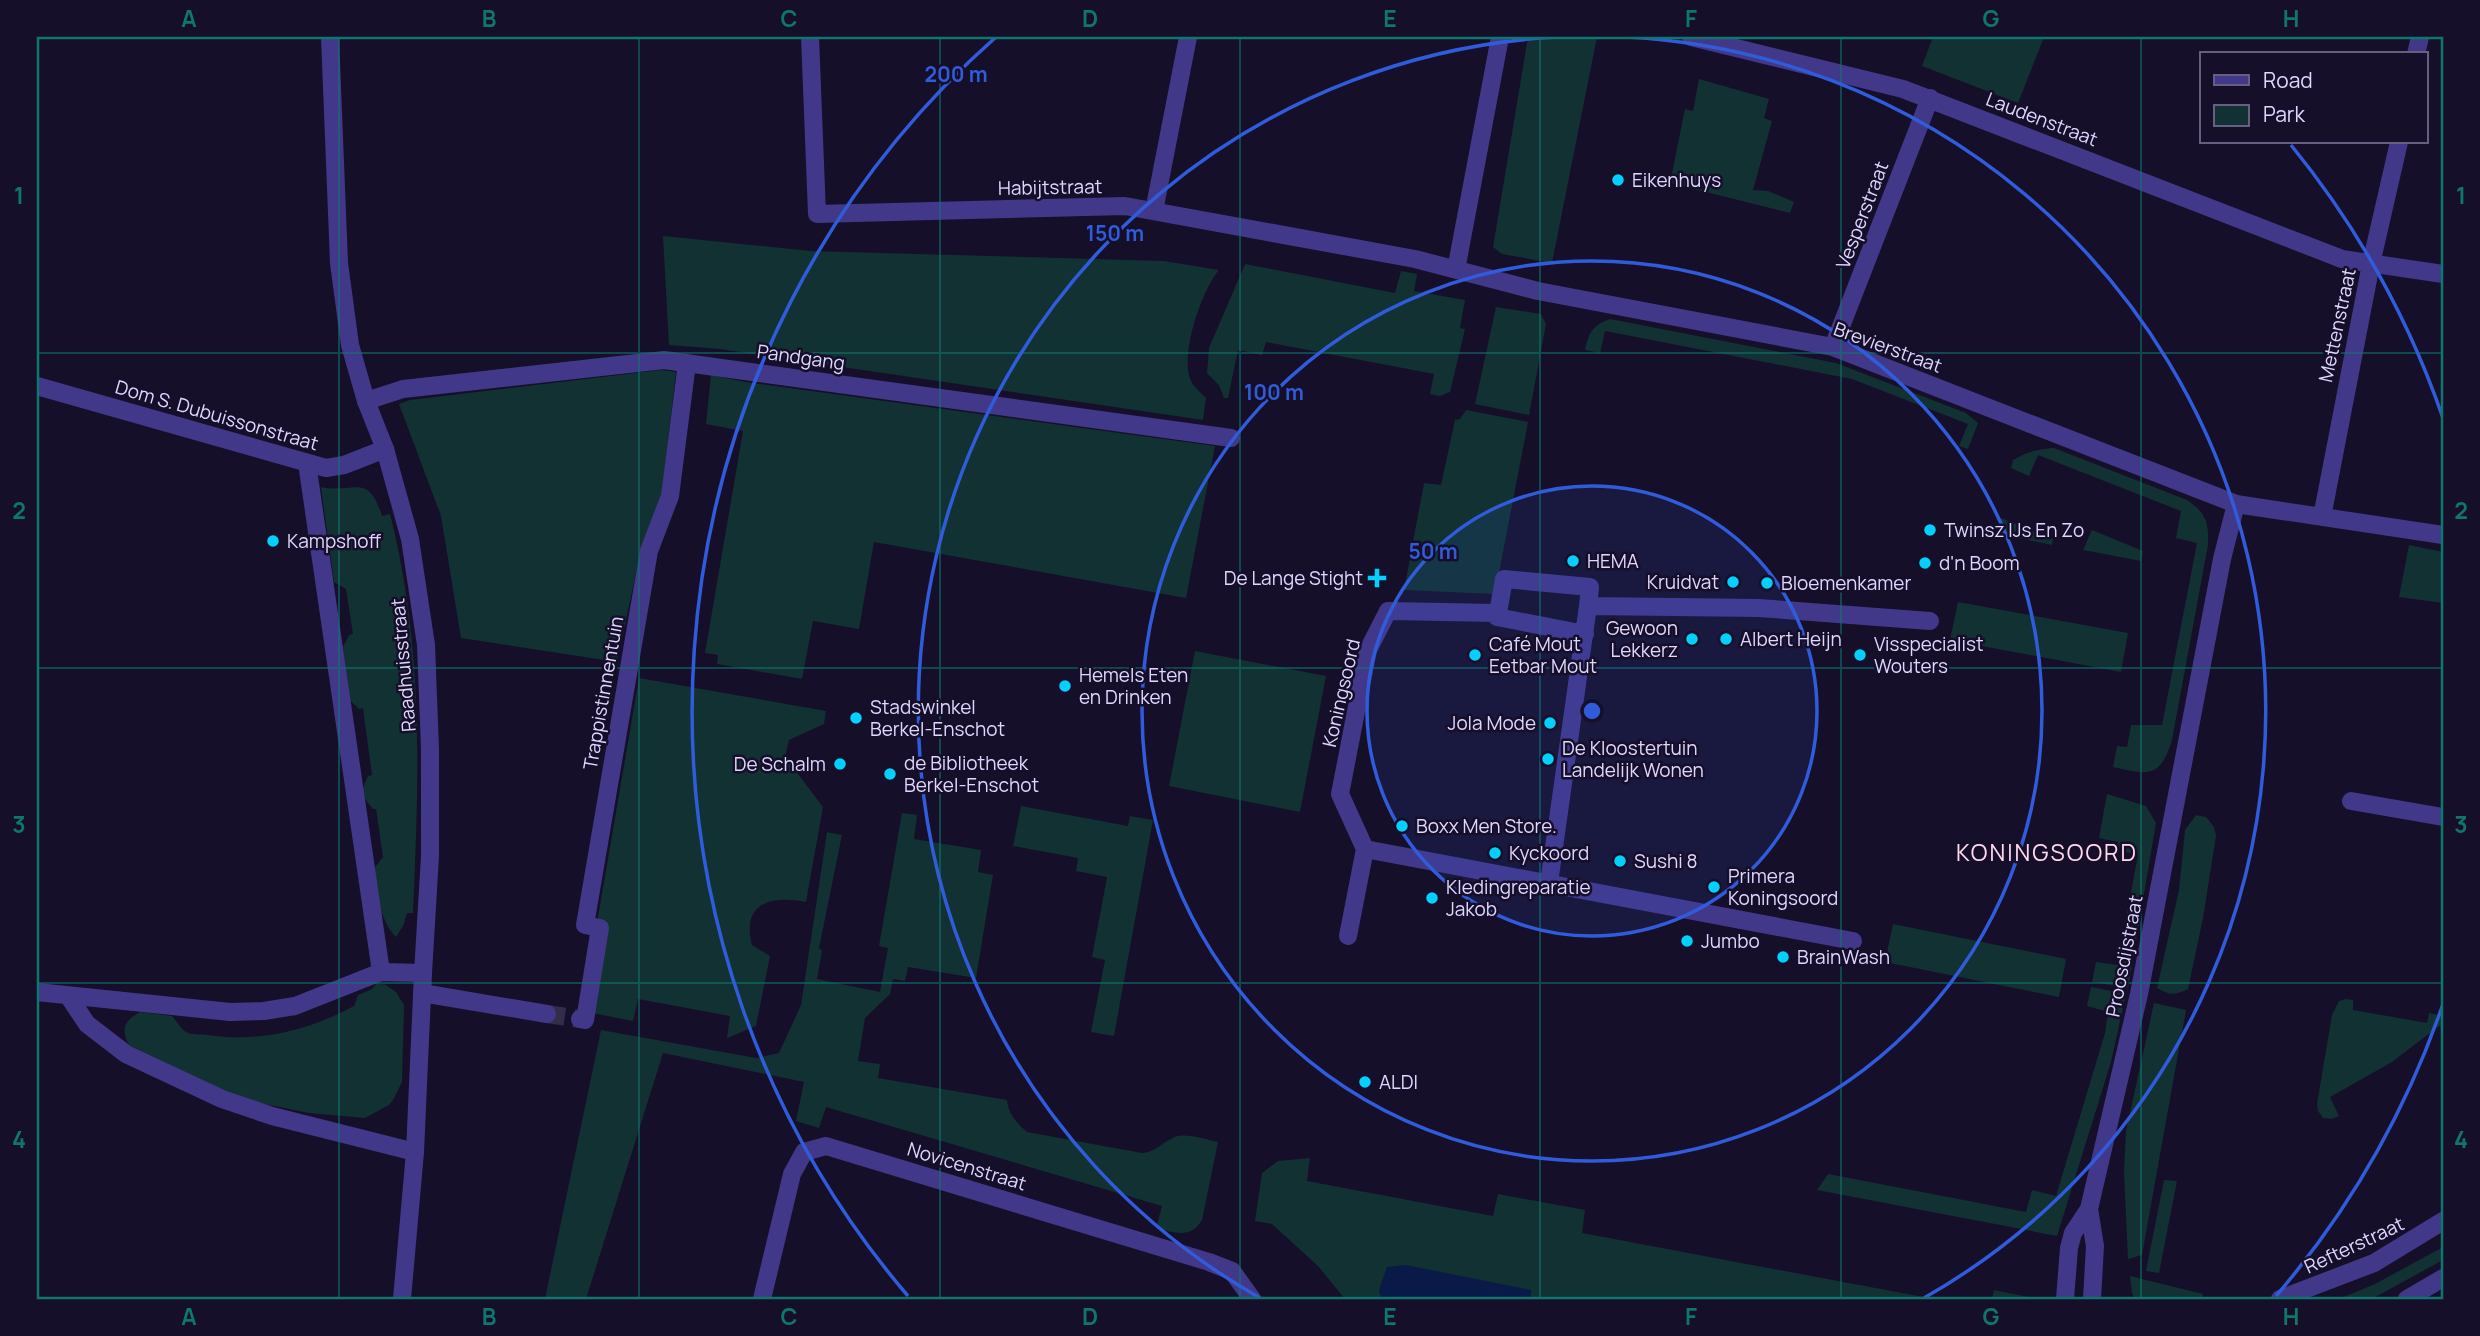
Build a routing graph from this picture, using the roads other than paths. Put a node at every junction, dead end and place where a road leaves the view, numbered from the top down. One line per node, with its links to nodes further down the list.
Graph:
1 (330, 37): 15 (street, Raadhuisstraat)
2 (810, 37): 8 (street, Habijtstraat)
3 (1188, 37): 8 (street)
4 (1500, 37): 10 (street)
5 (1691, 37): 6 (street, Laudenstraat)
6 (1930, 98): 9 (street, Laudenstraat); 12 (street, Vesperstraat)
7 (2399, 144): 9 (street, Mettenstraat)
8 (1154, 211): 10 (street, Habijtstraat)
9 (2371, 264): 11 (street, Laudenstraat); 20 (street, Mettenstraat)
10 (1456, 270): 12 (street, Brevierstraat)
11 (2443, 274)
12 (1833, 346): 19 (street, Brevierstraat)
13 (687, 363): 15 (street, Pandgang); 16 (street, Pandgang); 38 (street, Trappistinnentuin)
14 (37, 386): 18 (street, Dom S. Dubuissonstraat)
15 (366, 401): 17 (street, Raadhuisstraat)
16 (1231, 438)
17 (385, 449): 18 (street, Dom S. Dubuissonstraat); 33 (street, Raadhuisstraat)
18 (307, 463): 32 (street)
19 (2236, 504): 20 (street, Brevierstraat); 40 (street, Proosdijstraat)
20 (2322, 517): 21 (street, Brevierstraat)
21 (2443, 535)
22 (1588, 606): 23 (street); 24 (street); 25 (street)
23 (1498, 613): 25 (street, Koningsoord); 28 (street, Koningsoord)
24 (1930, 621)
25 (1585, 634): 29 (street)
26 (2351, 801): 27 (street)
27 (2443, 817)
28 (1365, 849): 29 (street); 30 (street)
29 (1549, 883): 31 (street)
30 (1348, 936)
31 (1853, 941)
32 (381, 972): 33 (street); 36 (street)
33 (422, 973): 35 (street, Raadhuisstraat)
34 (37, 992): 36 (street)
35 (422, 993): 37 (street); 39 (street, Raadhuisstraat)
36 (69, 997): 39 (street)
37 (547, 1014)
38 (583, 1019)
39 (415, 1152): 43 (street, Raadhuisstraat)
40 (2089, 1209): 46 (street, Proosdijstraat); 47 (street, Proosdijstraat)
41 (2443, 1221): 48 (street, Refterstraat)
42 (2443, 1278): 49 (street)
43 (402, 1299)
44 (762, 1299): 45 (street, Novicenstraat)
45 (1252, 1299)
46 (2065, 1299)
47 (2092, 1299)
48 (2280, 1299)
49 (2407, 1299)

